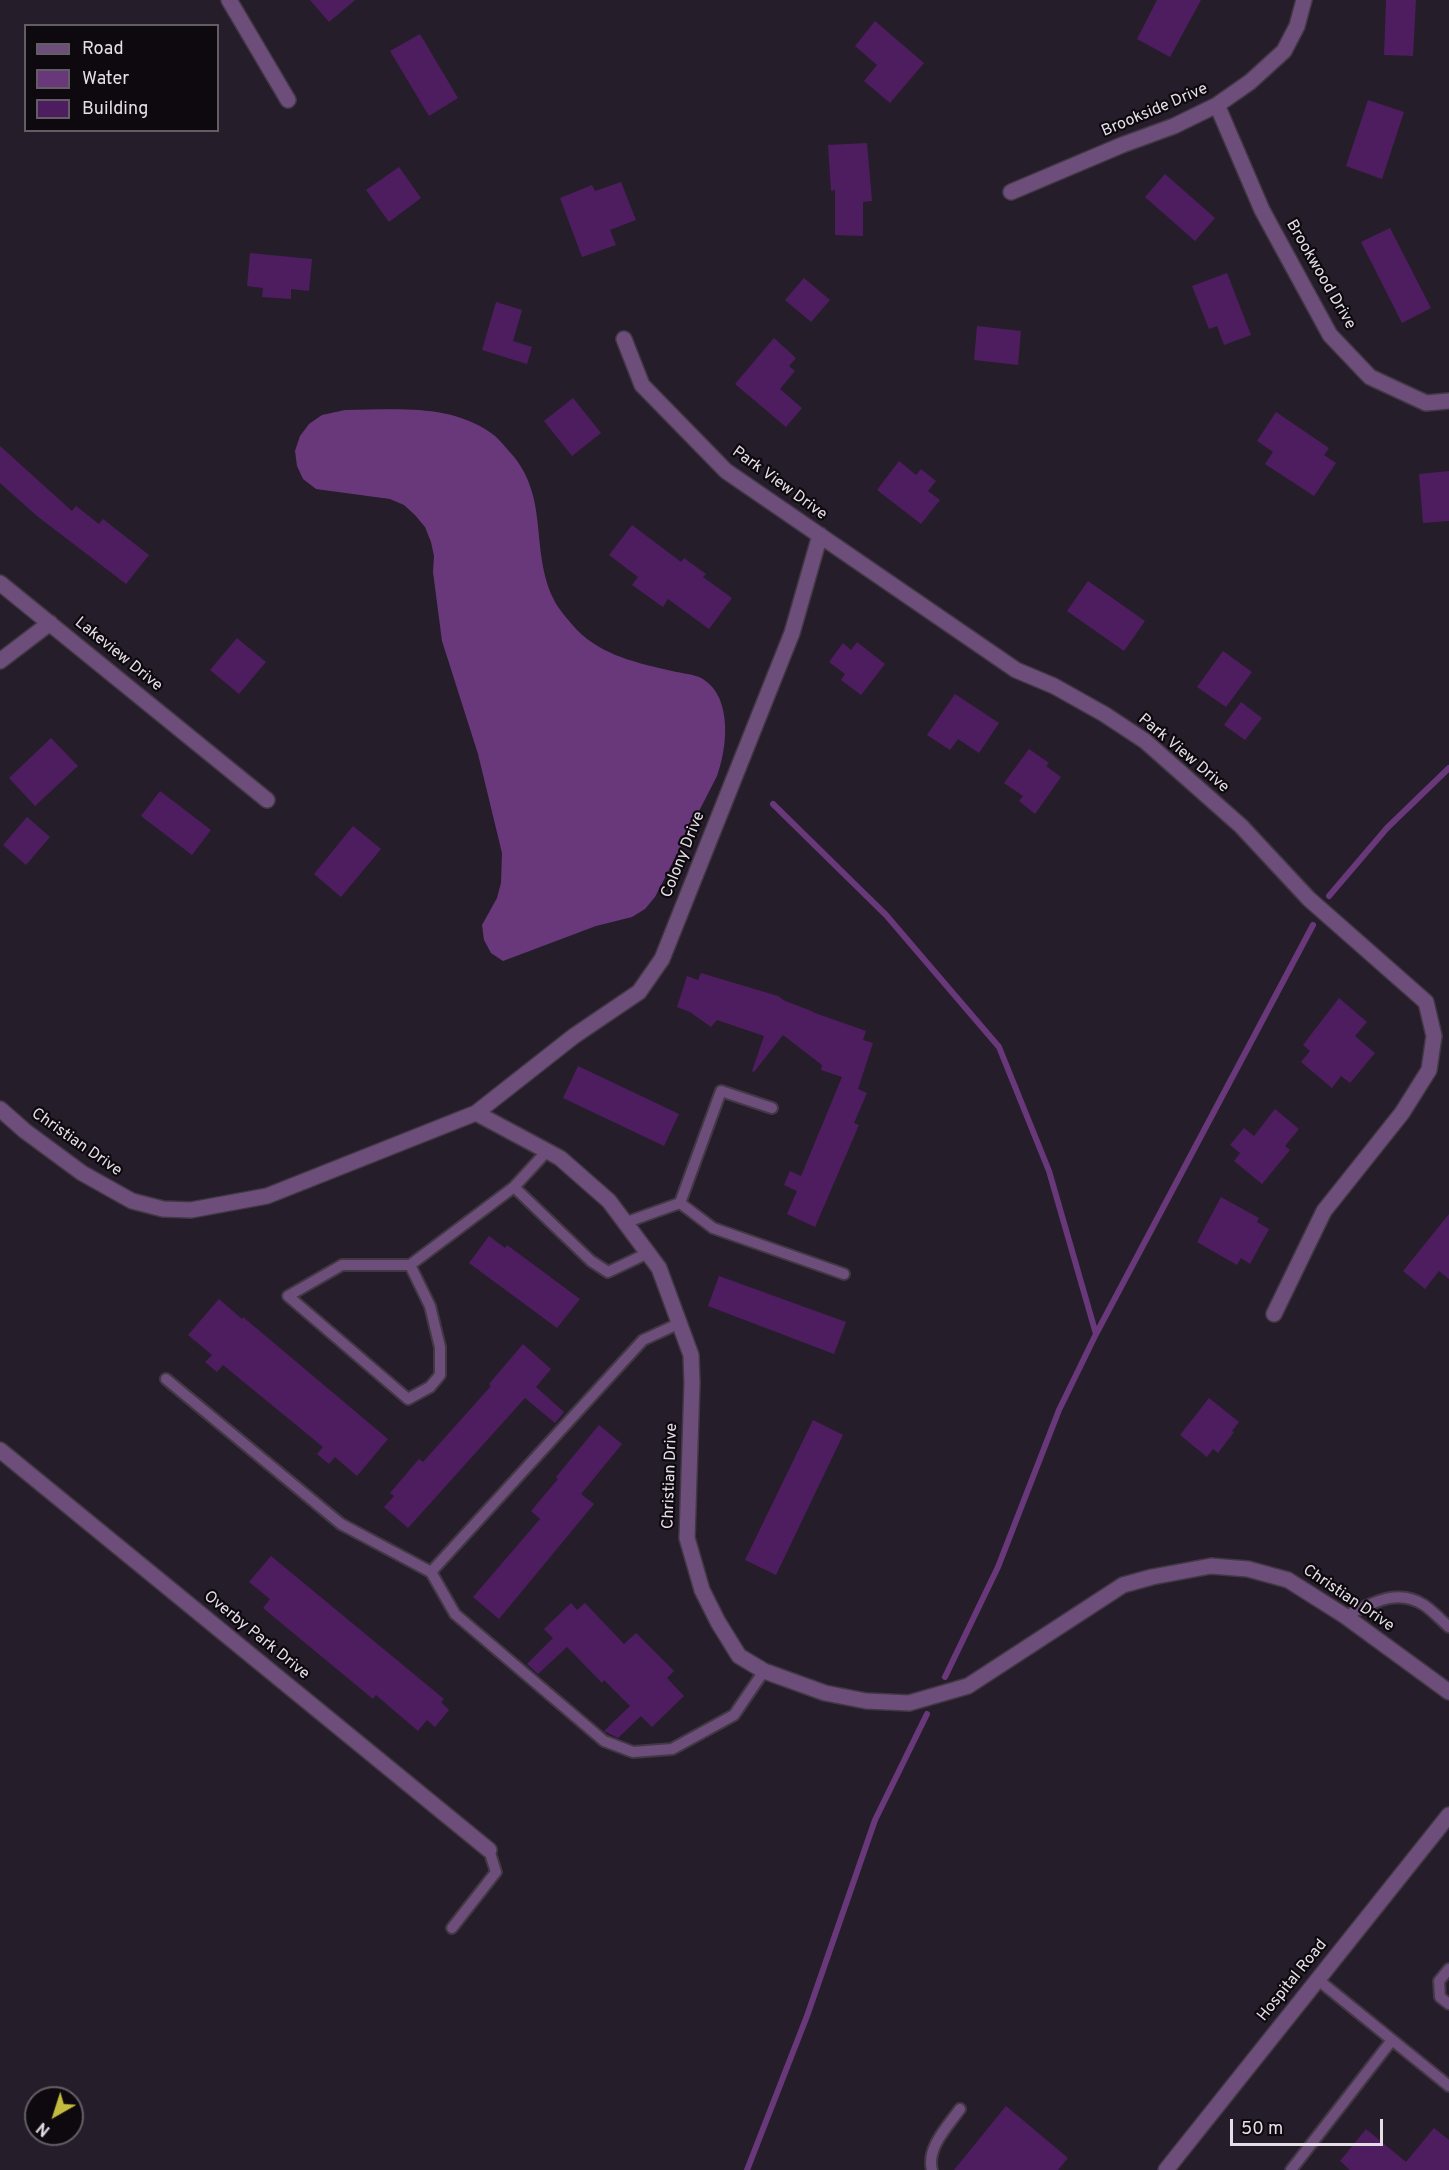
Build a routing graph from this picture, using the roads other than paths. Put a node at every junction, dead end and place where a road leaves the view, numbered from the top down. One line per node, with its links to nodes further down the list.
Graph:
1 (229, 0): 3 (street)
2 (1304, 0): 4 (street, Brookside Drive)
3 (288, 100)
4 (1217, 105): 5 (street, Brookside Drive); 7 (street, Brookwood Drive)
5 (1011, 192)
6 (624, 339): 8 (street, Park View Drive)
7 (1449, 401)
8 (820, 535): 15 (street, Colony Drive); 23 (street, Park View Drive)
9 (0, 583): 10 (street, Lakeview Drive)
10 (50, 622): 11 (street); 12 (street, Lakeview Drive)
11 (0, 661)
12 (267, 800)
13 (772, 1108): 18 (lane)
14 (0, 1109): 15 (street, Christian Drive)
15 (476, 1113): 16 (street, Christian Drive)
16 (548, 1150): 17 (lane); 19 (street, Christian Drive)
17 (514, 1187): 20 (lane); 21 (lane)
18 (680, 1203): 19 (lane); 22 (lane)
19 (627, 1222): 20 (street, Christian Drive)
20 (648, 1253): 24 (street, Christian Drive)
21 (410, 1265): 21 (lane)
22 (844, 1274)
23 (1274, 1314)
24 (680, 1323): 27 (lane); 30 (street, Christian Drive)
25 (166, 1379): 27 (lane)
26 (0, 1450): 33 (street, Overby Park Drive)
27 (431, 1572): 30 (lane)
28 (1345, 1616): 29 (lane); 30 (street, Christian Drive); 31 (street, Christian Drive)
29 (1449, 1627)
30 (764, 1671)
31 (1449, 1692)
32 (1449, 1815): 36 (street, Hospital Road)
33 (489, 1850): 34 (lane)
34 (452, 1928)
35 (1449, 1969): 37 (lane)
36 (1317, 1979): 38 (lane); 42 (street, Hospital Road)
37 (1449, 2004)
38 (1392, 2040): 39 (lane); 43 (lane)
39 (1449, 2086)
40 (960, 2109): 41 (lane)
41 (932, 2170)
42 (1166, 2170)
43 (1291, 2170)

